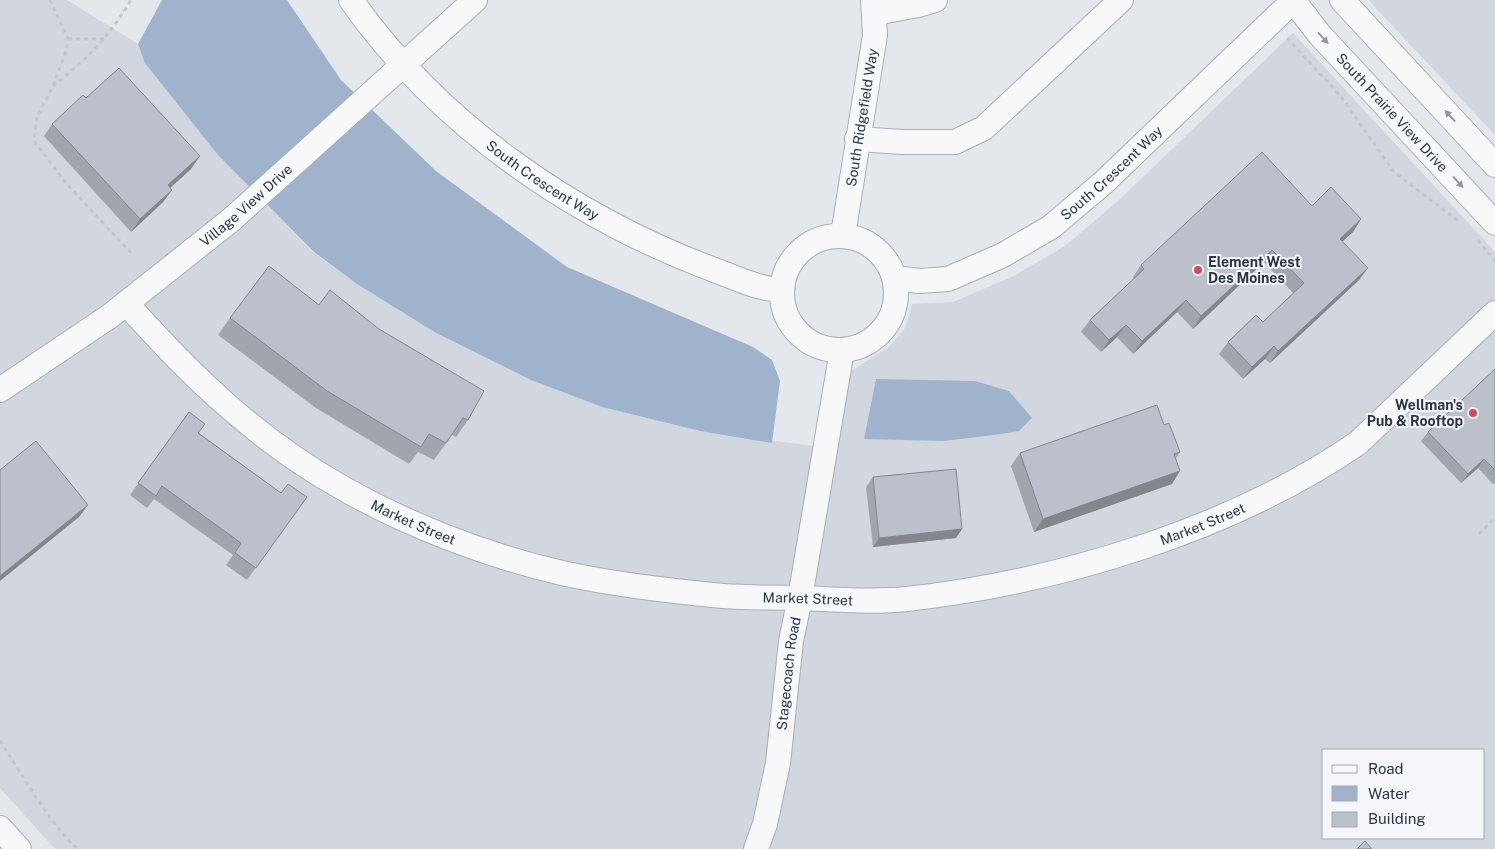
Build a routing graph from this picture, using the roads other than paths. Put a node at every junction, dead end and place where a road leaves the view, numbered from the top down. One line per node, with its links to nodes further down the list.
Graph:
1 (351, 0): 8 (street, South Crescent Way)
2 (475, 0): 8 (street, Village View Drive)
3 (935, 0): 7 (street)
4 (1121, 0): 9 (street)
5 (1293, 0): 11 (street, South Prairie View Drive, one-way to 11); 13 (street, South Crescent Way)
6 (1342, 0): 10 (street, one-way to 6)
7 (874, 6): 9 (street, South Ridgefield Way)
8 (405, 65): 14 (street, South Crescent Way); 15 (street, Village View Drive)
9 (857, 139): 12 (street, South Ridgefield Way)
10 (1495, 165)
11 (1495, 223)
12 (843, 235): 13 (street); 14 (street)
13 (895, 278): 17 (street)
14 (782, 288): 17 (street)
15 (126, 303): 18 (street, Village View Drive); 19 (street, Market Street)
16 (1495, 313): 19 (street, Market Street)
17 (842, 350): 19 (street, Stagecoach Road)
18 (2, 385)
19 (800, 598): 22 (street, Stagecoach Road)
20 (0, 828): 21 (street)
21 (19, 849)
22 (756, 849)

